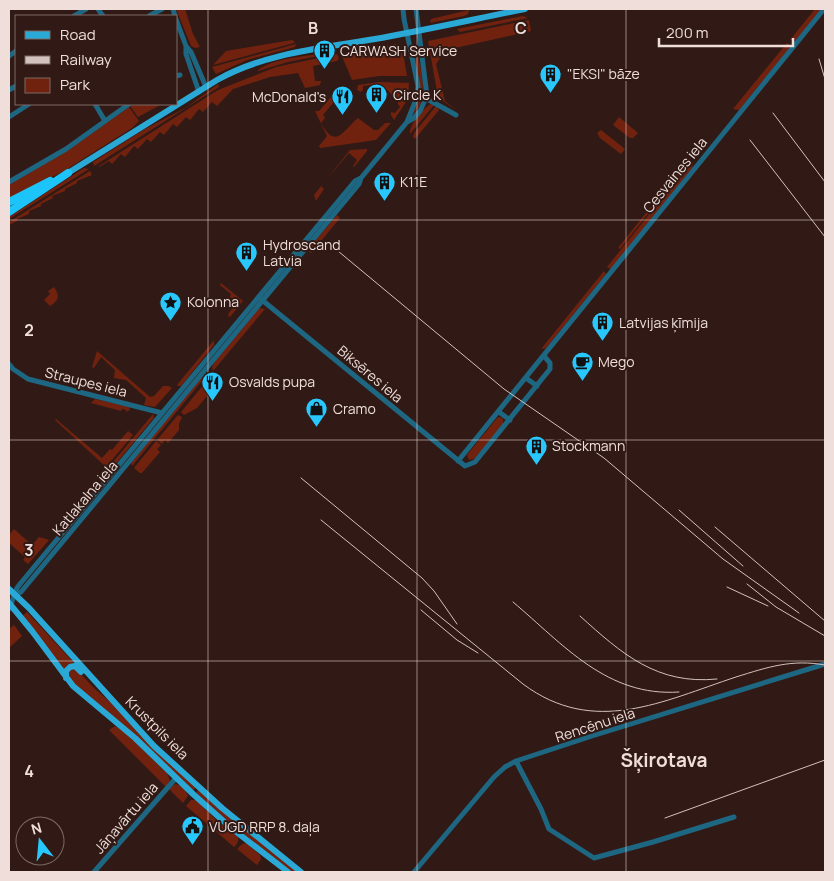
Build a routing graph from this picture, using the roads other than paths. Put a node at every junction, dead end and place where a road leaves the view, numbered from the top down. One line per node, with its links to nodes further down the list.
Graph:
1 (162, 9): 6 (street)
2 (403, 9): 9 (street, Katlakalna iela)
3 (416, 9): 8 (street)
4 (522, 9): 8 (main road)
5 (824, 9): 30 (street, Cesvaines iela)
6 (151, 15)
7 (178, 23): 10 (street)
8 (418, 31): 9 (main road); 13 (street)
9 (407, 33): 11 (main road); 22 (street, Katlakalna iela)
10 (186, 46): 11 (street); 12 (street)
11 (206, 87): 12 (main road)
12 (199, 92): 18 (main road)
13 (427, 99): 19 (street); 22 (street, Katlakalna iela)
14 (27, 105): 20 (street)
15 (96, 105): 21 (street)
16 (128, 105): 21 (street)
17 (178, 105): 23 (main road)
18 (178, 105)
19 (456, 115)
20 (9, 117)
21 (105, 121): 25 (street)
22 (407, 122): 24 (street, Katlakalna iela)
23 (68, 173): 26 (highway); 27 (highway)
24 (361, 178): 28 (street, Katlakalna iela); 29 (street, Katlakalna iela)
25 (9, 182)
26 (9, 202)
27 (9, 212)
28 (258, 296): 29 (street, Biksēres iela); 35 (street, Katlakalna iela)
29 (263, 300): 37 (street, Katlakalna iela); 38 (street, Biksēres iela)
30 (544, 356): 32 (street, Cesvaines iela); 33 (street)
31 (9, 364): 35 (street, Straupes iela)
32 (526, 378): 33 (street); 34 (street, Cesvaines iela)
33 (537, 386): 36 (street)
34 (499, 412): 36 (street); 38 (street, Cesvaines iela)
35 (162, 413): 37 (street, Katlakalna iela)
36 (510, 420): 38 (street, Biksēres iela)
37 (139, 445): 40 (street, Katlakalna iela)
38 (458, 461)
39 (9, 588): 40 (main road, Krustpils iela)
40 (15, 595): 41 (street); 44 (main road, Krustpils iela)
41 (9, 606): 43 (main road, Krustpils iela)
42 (825, 664): 45 (street, Rencēnu iela)
43 (66, 678): 44 (main road); 46 (main road, Krustpils iela)
44 (107, 694): 50 (main road, Krustpils iela)
45 (516, 761): 47 (street); 51 (street, Rencēnu iela)
46 (176, 778): 48 (street, Jāņavārtu iela); 49 (main road, Krustpils iela)
47 (734, 817)
48 (94, 872)
49 (288, 872)
50 (301, 872)
51 (414, 872)

